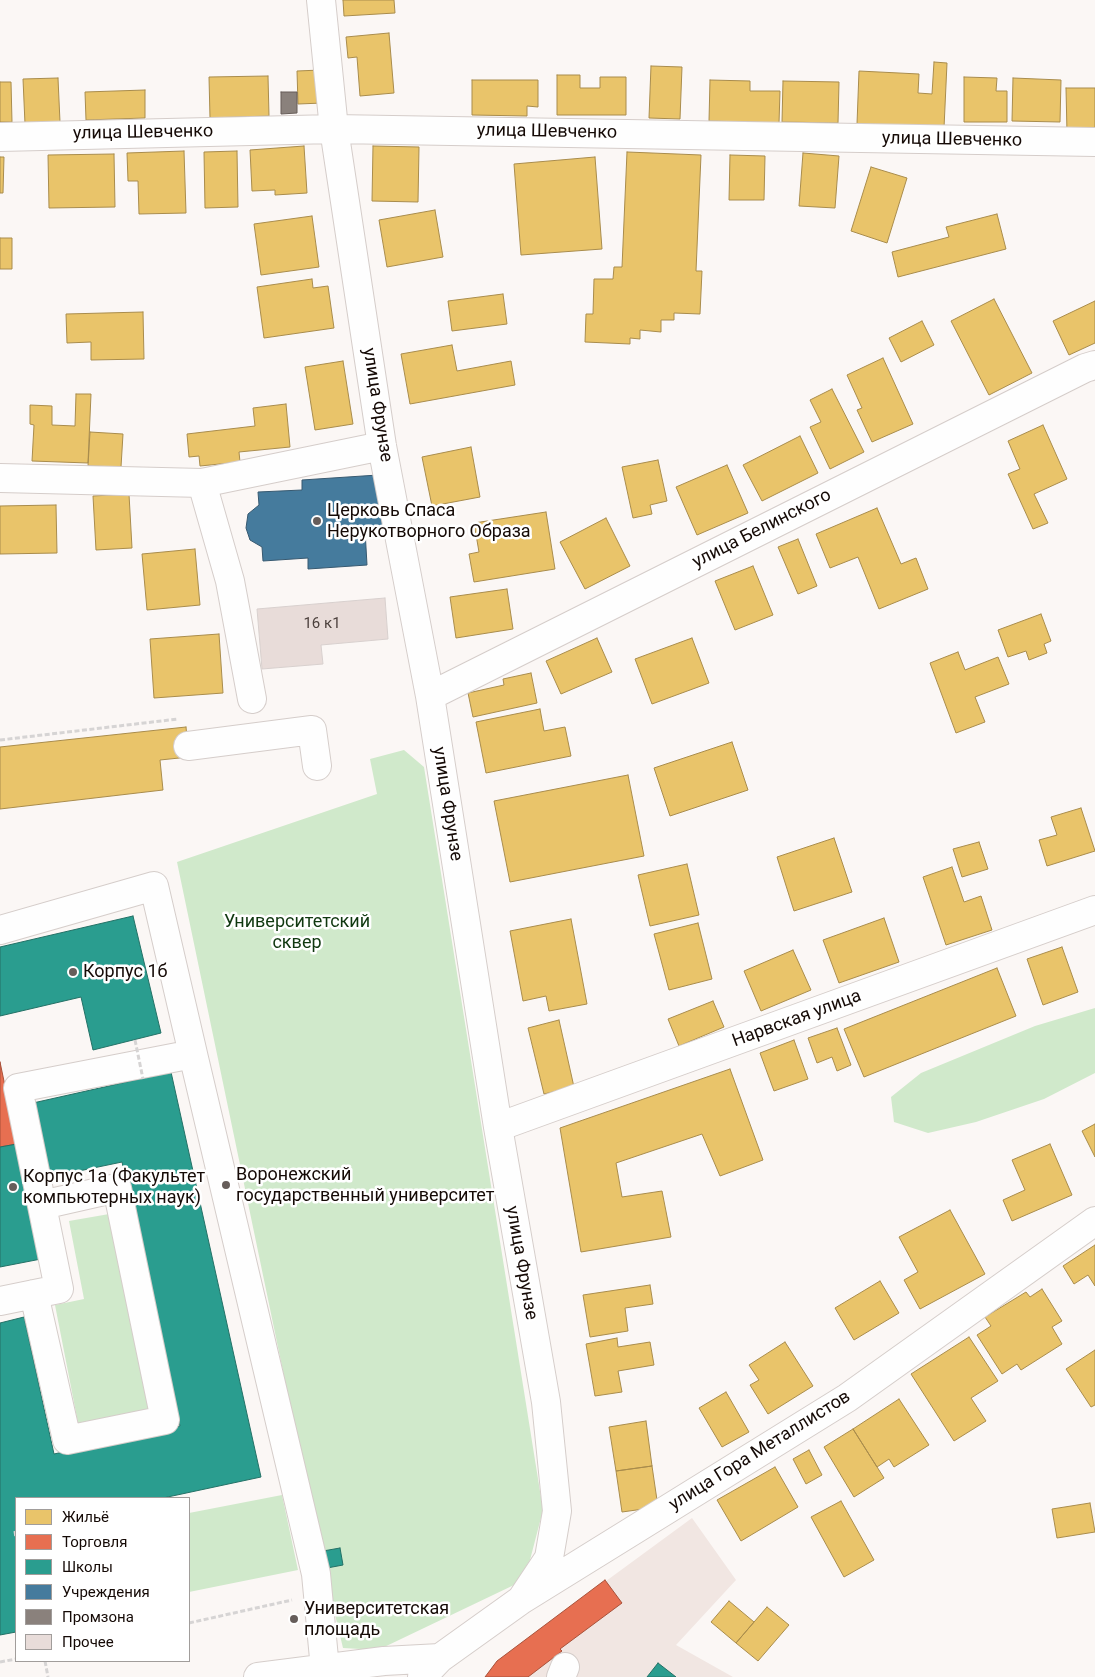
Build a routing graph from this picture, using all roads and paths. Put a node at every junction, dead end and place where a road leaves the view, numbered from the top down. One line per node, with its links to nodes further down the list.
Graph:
1 (321, 0): 2 (street, улица Фрунзе)
2 (334, 128): 3 (street, улица Шевченко); 4 (street, улица Шевченко); 6 (street, улица Фрунзе)
3 (0, 137)
4 (1095, 142)
5 (1095, 365): 9 (street, улица Белинского)
6 (382, 446): 8 (street); 9 (street, улица Фрунзе)
7 (0, 478): 8 (street)
8 (202, 483): 10 (street)
9 (430, 696): 20 (street, улица Фрунзе)
10 (252, 699)
11 (175, 719): 12 (path)
12 (0, 740)
13 (188, 746): 14 (street)
14 (317, 766)
15 (1095, 910): 20 (street, Нарвская улица)
16 (0, 930): 18 (street)
17 (135, 1040): 19 (path, bridge)
18 (193, 1054): 21 (street); 34 (street)
19 (142, 1079)
20 (498, 1127): 28 (street, улица Фрунзе)
21 (42, 1205): 23 (street); 23 (street)
22 (1095, 1220): 28 (street, улица Гора Металлистов)
23 (34, 1294): 24 (street)
24 (0, 1301)
25 (14, 1531): 26 (path)
26 (15, 1534)
27 (300, 1598): 29 (path)
28 (521, 1600): 33 (street, улица Гора Металлистов)
29 (190, 1623)
30 (15, 1659): 31 (path)
31 (0, 1662)
32 (45, 1662): 35 (path)
33 (433, 1671): 34 (street)
34 (325, 1673): 37 (street)
35 (48, 1677)
36 (241, 1677): 37 (street)
37 (259, 1677)

